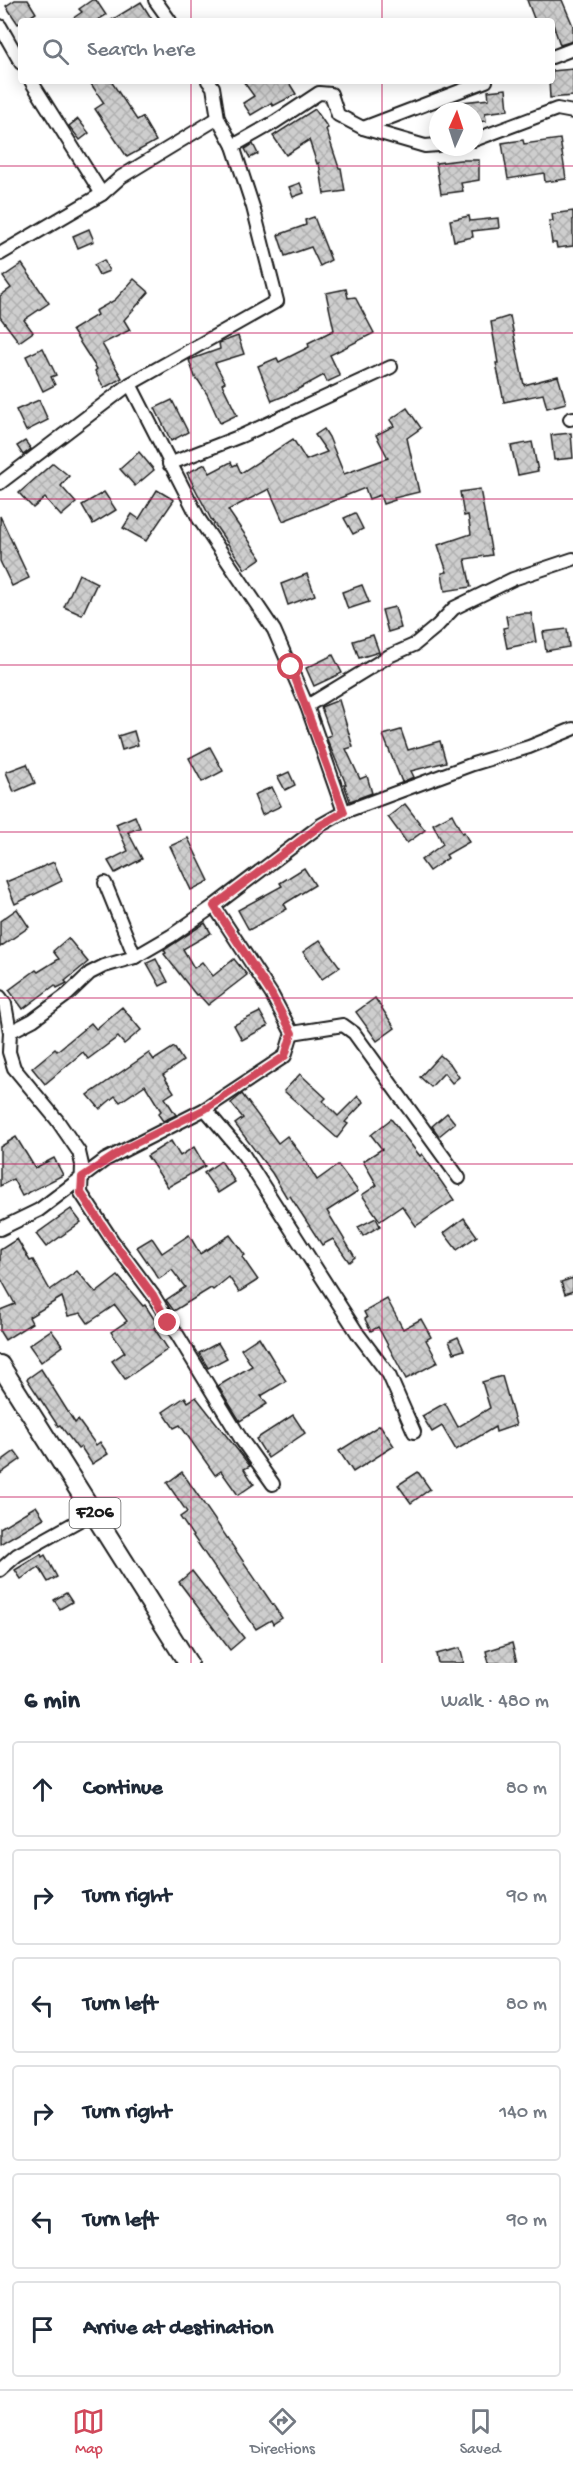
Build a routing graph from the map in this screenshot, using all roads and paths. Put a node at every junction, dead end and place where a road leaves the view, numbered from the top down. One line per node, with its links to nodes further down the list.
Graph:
1 (155, 0): 2 (street)
2 (168, 18)
3 (0, 26): 6 (street)
4 (573, 49): 5 (street)
5 (555, 56)
6 (18, 58)
7 (32, 84): 16 (street)
8 (210, 84): 11 (street)
9 (478, 84): 12 (street)
10 (573, 112): 13 (street)
11 (218, 118): 14 (street); 16 (street)
12 (363, 128): 14 (street); 15 (street)
13 (483, 137)
14 (233, 146): 19 (street)
15 (429, 146)
16 (102, 194): 17 (street)
17 (0, 255)
18 (392, 367): 20 (street)
19 (130, 384): 20 (street); 21 (street)
20 (169, 464): 23 (street)
21 (0, 483)
22 (573, 559): 23 (street)
23 (307, 706): 25 (street)
24 (573, 729): 25 (street)
25 (344, 812): 27 (street)
26 (105, 883): 28 (street)
27 (214, 906): 28 (street); 31 (street)
28 (135, 957): 30 (street)
29 (0, 997): 30 (street)
30 (10, 1032): 33 (street)
31 (292, 1033): 32 (street); 34 (street)
32 (205, 1109): 33 (street); 37 (street)
33 (82, 1177): 35 (street); 38 (street)
34 (459, 1178)
35 (0, 1229)
36 (0, 1365): 39 (main road, F206)
37 (414, 1432)
38 (273, 1484)
39 (94, 1512): 40 (street); 41 (main road, F206)
40 (0, 1570)
41 (188, 1663)

